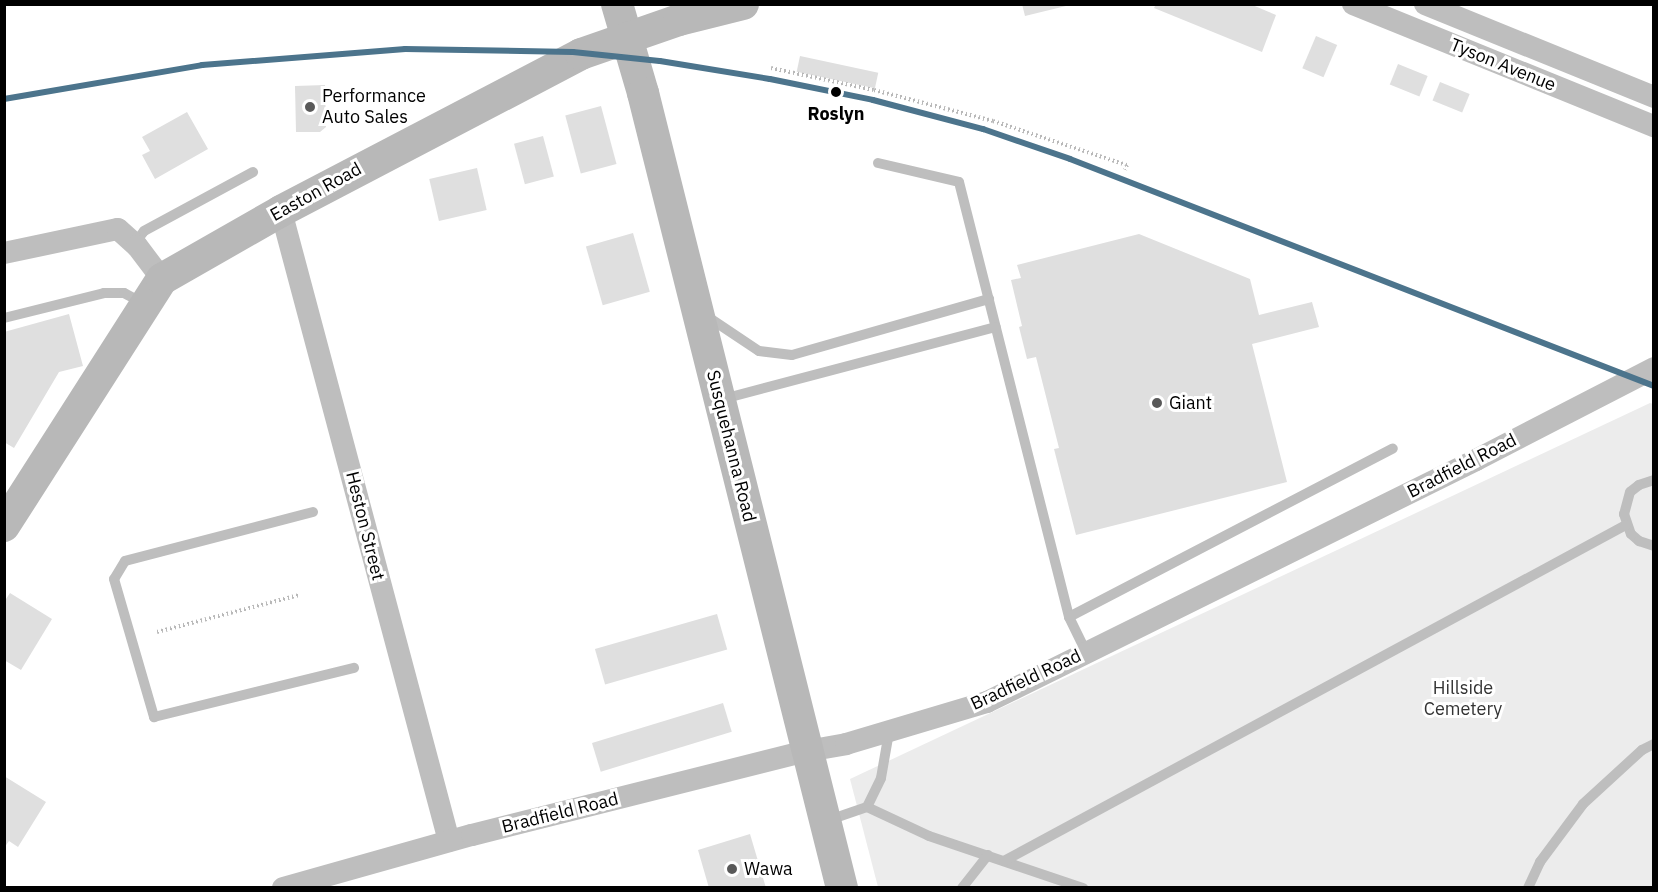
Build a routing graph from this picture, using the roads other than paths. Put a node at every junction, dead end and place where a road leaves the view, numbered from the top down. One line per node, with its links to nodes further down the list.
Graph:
1 (617, 4): 6 (main road, Susquehanna Road)
2 (743, 4): 5 (main road, Easton Road)
3 (1353, 4): 8 (street, Tyson Avenue)
4 (1425, 4): 7 (street, Tyson Avenue)
5 (705, 9): 6 (main road, Easton Road)
6 (625, 37): 11 (main road, Easton Road); 16 (main road, Susquehanna Road)
7 (1653, 97)
8 (1653, 126)
9 (878, 163): 15 (lane)
10 (253, 172): 12 (lane)
11 (281, 211): 14 (main road, Easton Road); 35 (street, Heston Street)
12 (134, 244): 13 (street); 14 (street)
13 (4, 253)
14 (154, 292): 17 (lane); 25 (main road, Easton Road)
15 (989, 299): 16 (lane); 18 (lane)
16 (696, 308): 20 (main road, Susquehanna Road)
17 (4, 318)
18 (996, 327): 20 (lane); 27 (lane)
19 (1653, 368): 28 (street, Bradfield Road)
20 (720, 400): 32 (main road, Susquehanna Road)
21 (1393, 448): 27 (lane)
22 (1653, 480): 24 (lane)
23 (313, 512): 29 (lane)
24 (1626, 525): 26 (lane); 37 (lane)
25 (4, 526)
26 (1653, 546)
27 (1069, 617): 28 (lane)
28 (1086, 652): 30 (street, Bradfield Road)
29 (354, 668)
30 (889, 732): 32 (street, Bradfield Road); 33 (lane)
31 (1653, 744): 42 (lane)
32 (807, 751): 34 (main road, Susquehanna Road); 35 (street, Bradfield Road)
33 (867, 807): 34 (lane); 36 (lane)
34 (825, 821): 39 (main road, Susquehanna Road)
35 (449, 841): 38 (street, Bradfield Road)
36 (988, 855): 37 (lane); 40 (lane)
37 (1004, 861): 41 (lane)
38 (286, 887)
39 (842, 888)
40 (962, 888)
41 (1083, 888)
42 (1528, 888)

